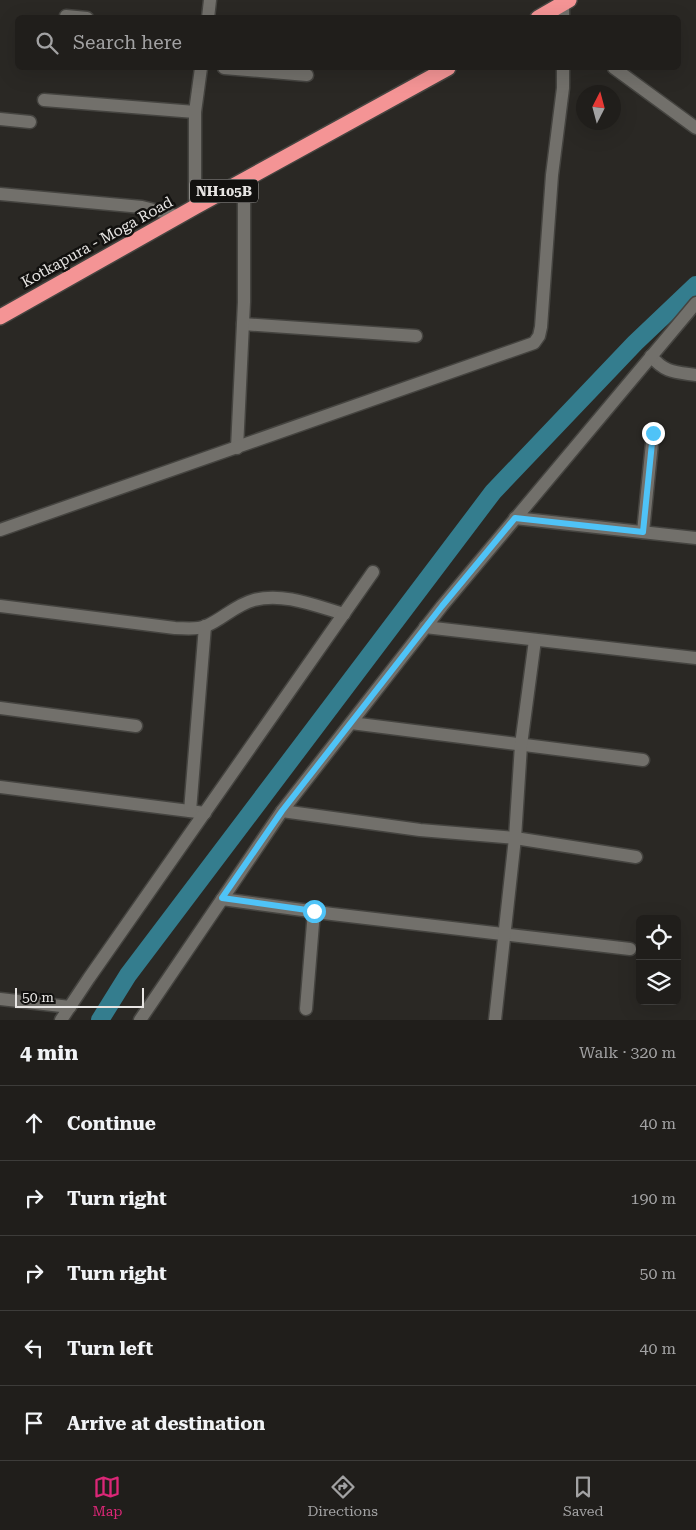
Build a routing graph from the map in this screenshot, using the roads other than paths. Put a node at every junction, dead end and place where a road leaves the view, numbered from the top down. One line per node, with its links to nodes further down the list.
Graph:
1 (210, 0): 3 (street)
2 (565, 7): 4 (highway)
3 (208, 15)
4 (545, 15)
5 (201, 70): 12 (street)
6 (248, 70): 10 (street)
7 (444, 70): 16 (highway, Kotkapura - Moga Road / NH105B)
8 (563, 70): 27 (street)
9 (617, 70): 15 (street)
10 (307, 75)
11 (44, 100): 12 (street)
12 (195, 112): 18 (street)
13 (0, 119): 14 (street)
14 (30, 122)
15 (696, 128)
16 (244, 180): 18 (highway, Kotkapura - Moga Road / NH105B); 22 (street)
17 (0, 194): 19 (street)
18 (195, 207): 19 (highway, Kotkapura - Moga Road / NH105B)
19 (178, 216): 21 (highway, Kotkapura - Moga Road / NH105B)
20 (696, 303): 24 (street)
21 (0, 317)
22 (243, 324): 23 (street); 27 (street)
23 (416, 336)
24 (651, 356): 25 (street); 28 (street)
25 (696, 375)
26 (653, 433): 30 (street)
27 (237, 448): 29 (street)
28 (515, 518): 30 (street); 36 (street)
29 (0, 530)
30 (643, 532): 31 (street)
31 (696, 538)
32 (373, 572): 34 (street)
33 (0, 606): 35 (street)
34 (344, 614): 35 (street); 47 (street)
35 (206, 626): 46 (street)
36 (425, 627): 37 (street); 40 (street)
37 (535, 640): 38 (street); 42 (street)
38 (696, 658)
39 (0, 708): 41 (street)
40 (350, 723): 42 (street); 45 (street)
41 (136, 726)
42 (521, 745): 43 (street); 48 (street)
43 (643, 760)
44 (0, 787): 46 (street)
45 (282, 811): 48 (street); 50 (street)
46 (190, 812): 47 (street)
47 (205, 813): 55 (street)
48 (515, 838): 49 (street); 52 (street)
49 (636, 857)
50 (222, 898): 51 (street); 58 (street)
51 (314, 911): 52 (street); 56 (street)
52 (504, 934): 53 (street); 59 (street)
53 (630, 949)
54 (0, 999): 55 (street)
55 (70, 1007): 57 (street)
56 (306, 1009)
57 (62, 1020)
58 (140, 1020)
59 (495, 1020)

